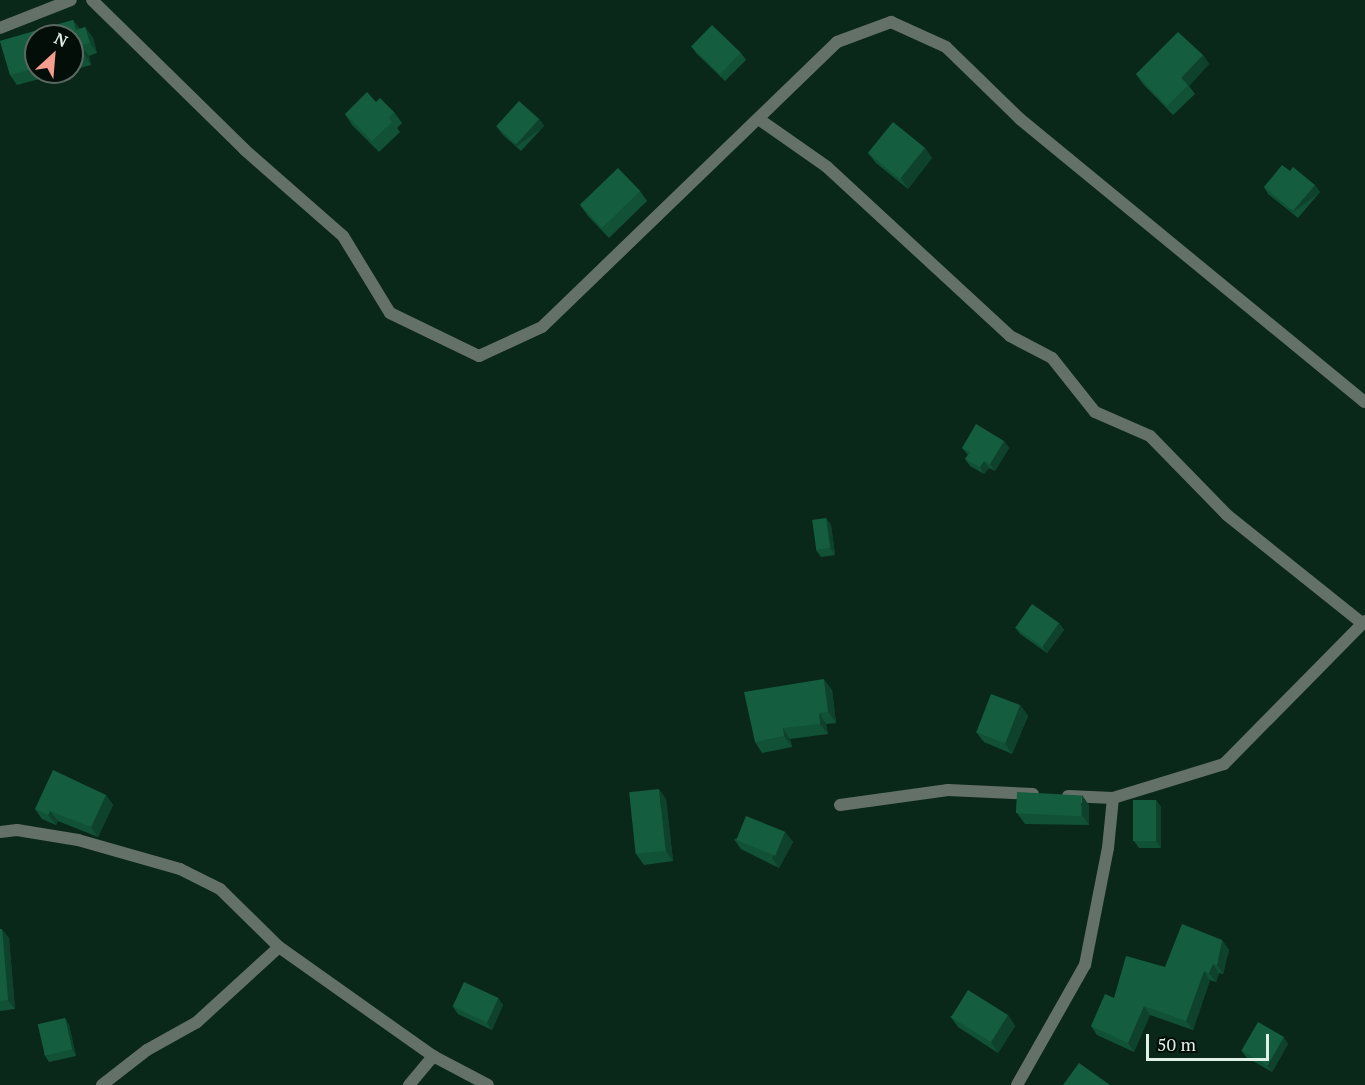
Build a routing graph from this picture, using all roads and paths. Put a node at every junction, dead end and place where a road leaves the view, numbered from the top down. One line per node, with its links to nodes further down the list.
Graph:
1 (71, 0): 3 (street)
2 (92, 0): 4 (street)
3 (0, 28)
4 (760, 120): 5 (street); 6 (street)
5 (1365, 402)
6 (1363, 622): 7 (street)
7 (1113, 798): 8 (street); 15 (street)
8 (840, 805)
9 (0, 832): 10 (street)
10 (279, 947): 11 (street); 12 (street)
11 (433, 1056): 13 (street); 14 (street)
12 (102, 1085)
13 (409, 1085)
14 (488, 1085)
15 (1017, 1085)

